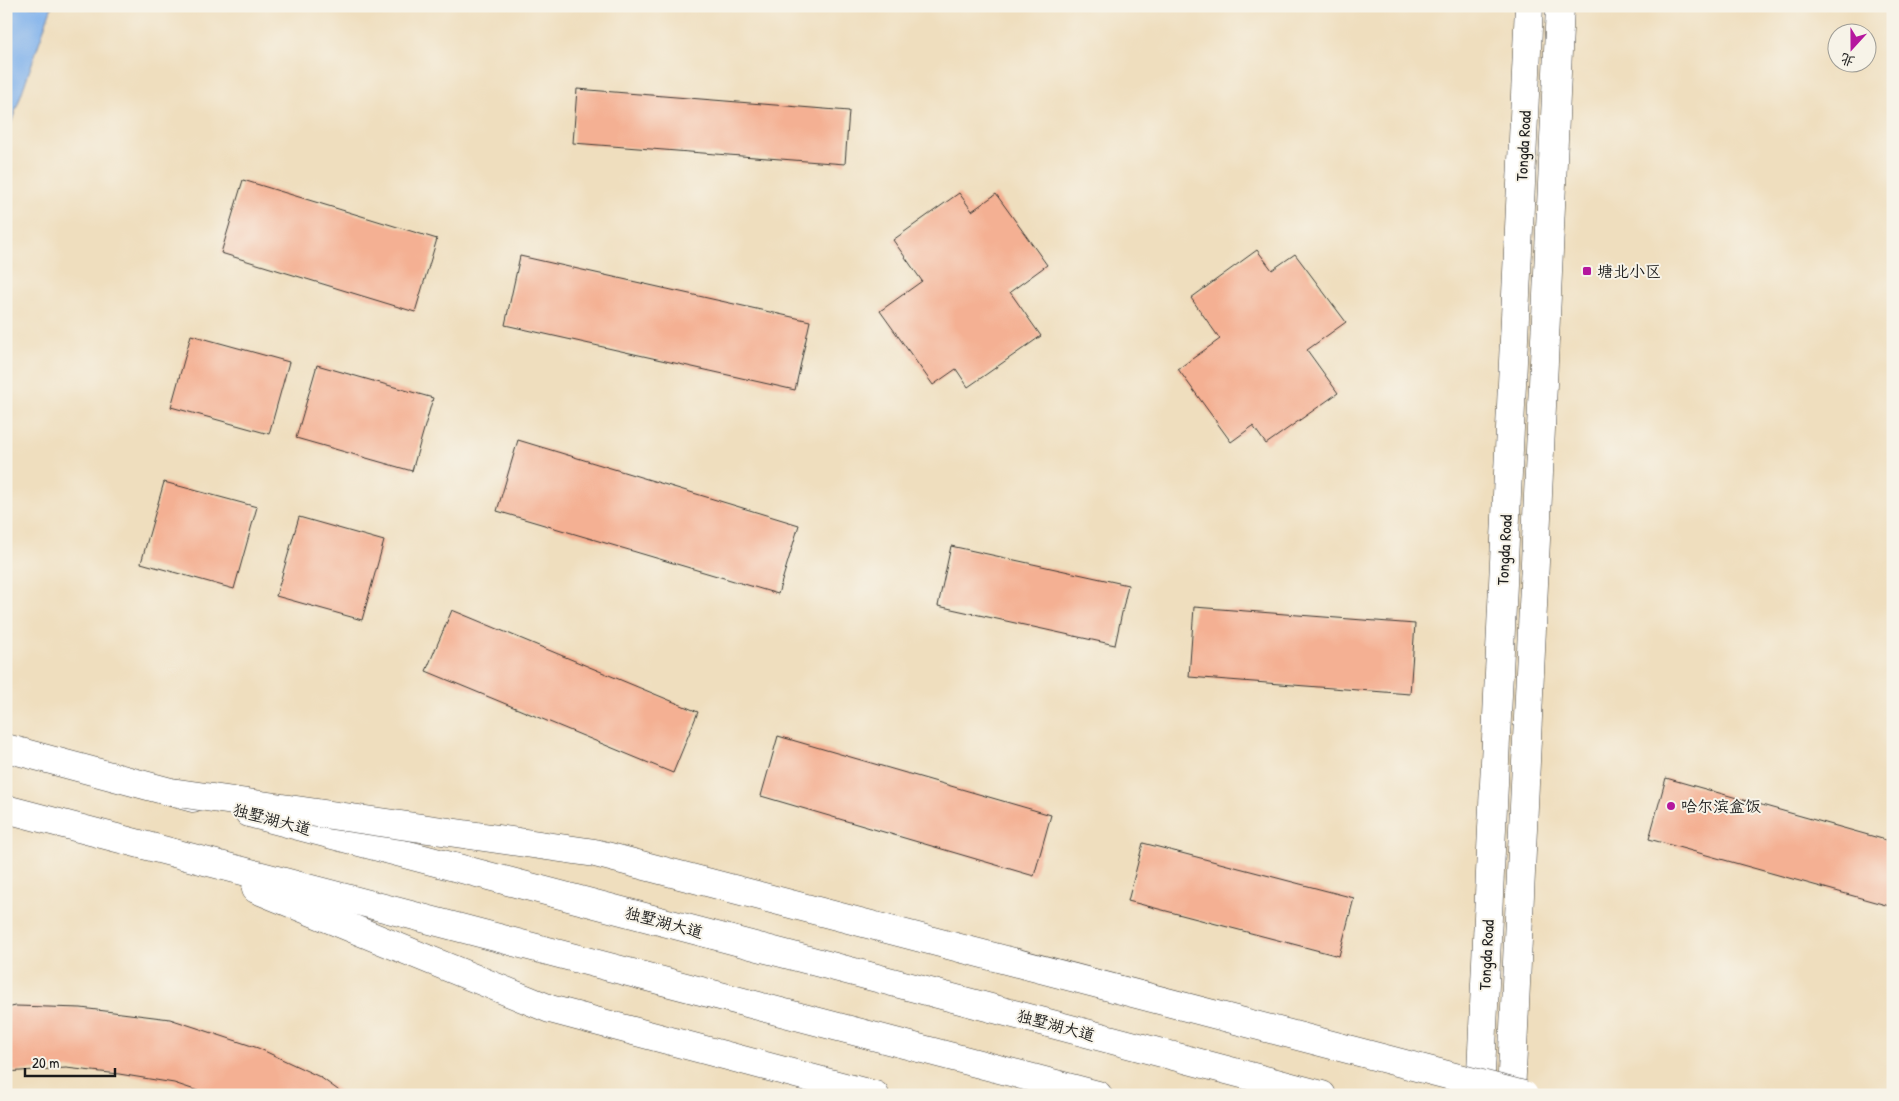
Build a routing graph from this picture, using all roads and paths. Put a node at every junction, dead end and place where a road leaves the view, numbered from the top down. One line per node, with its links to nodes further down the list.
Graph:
1 (1529, 6): 10 (main road, Tongda Road)
2 (1560, 6): 11 (main road, Tongda Road)
3 (6, 748): 4 (main road, 独墅湖大道)
4 (171, 792): 9 (main road, 独墅湖大道, bridge); 12 (main road, bridge)
5 (6, 808): 6 (main road)
6 (153, 847): 7 (main road); 8 (main road)
7 (876, 1095)
8 (1098, 1095)
9 (1322, 1095)
10 (1480, 1095)
11 (1512, 1095)
12 (1524, 1095)

